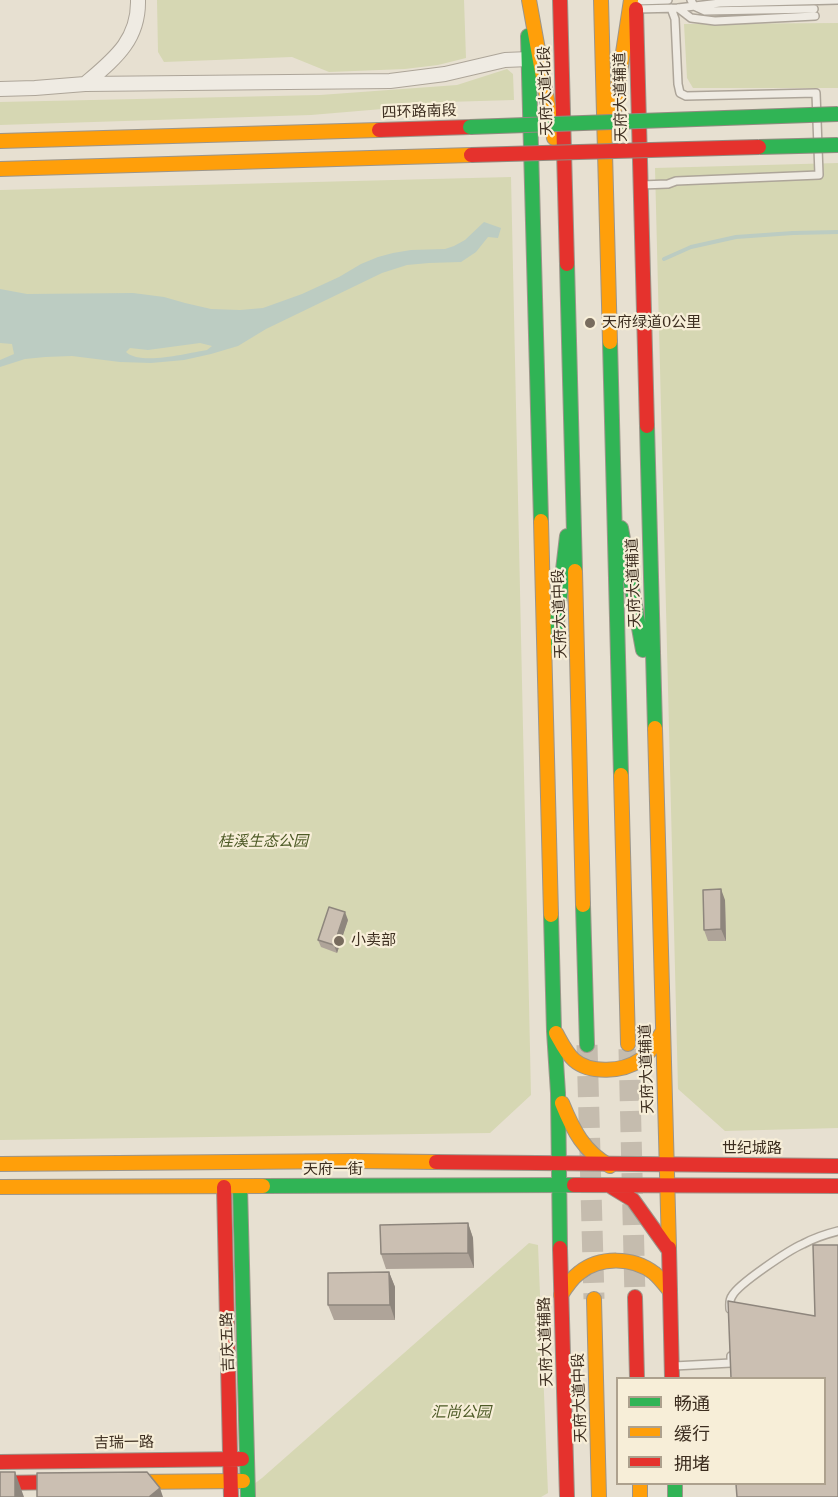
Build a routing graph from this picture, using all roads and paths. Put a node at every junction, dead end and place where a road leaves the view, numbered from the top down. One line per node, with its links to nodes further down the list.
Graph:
1 (138, 0): 11 (street)
2 (528, 0): 10 (main road); 18 (main road)
3 (560, 0): 18 (main road, 天府大道北段)
4 (601, 0): 17 (main road)
5 (668, 0): 7 (lane)
6 (838, 0): 8 (lane)
7 (634, 2): 9 (lane); 17 (main road); 19 (main road, 天府大道辅道)
8 (693, 3): 9 (lane); 9 (lane)
9 (675, 8): 19 (lane)
10 (529, 59): 11 (street); 22 (main road)
11 (85, 84): 12 (street)
12 (0, 89)
13 (838, 112): 14 (main road, 四环路南段, bridge)
14 (0, 141)
15 (838, 145): 16 (main road, bridge)
16 (0, 169)
17 (606, 181): 20 (main road)
18 (565, 182): 21 (main road, 天府大道中段)
19 (640, 185): 23 (main road, 天府大道辅道)
20 (614, 485): 23 (main road); 26 (main road)
21 (573, 486): 22 (main road); 27 (main road, 天府大道中段)
22 (546, 718): 24 (main road)
23 (654, 718): 25 (main road, 天府大道辅道)
24 (554, 1031): 25 (main road); 28 (main road)
25 (663, 1031): 32 (main road, 天府大道辅道)
26 (628, 1044)
27 (587, 1045)
28 (558, 1093): 30 (main road); 31 (main road)
29 (0, 1164): 30 (main road, 天府一街)
30 (558, 1164): 31 (main road, 天府一街); 34 (main road); 38 (main road, 天府大道辅路)
31 (607, 1165): 32 (main road, 天府一街); 35 (main road)
32 (666, 1165): 33 (main road, 世纪城路); 35 (main road, 天府大道辅道)
33 (838, 1166)
34 (608, 1185): 35 (main road, 天府一街); 38 (main road, 天府一街); 42 (main road)
35 (667, 1185): 39 (main road); 42 (main road)
36 (224, 1186): 37 (main road, 天府一街); 40 (main road, 天府一街); 51 (main road, 吉庆五路)
37 (240, 1186): 38 (main road, 天府一街); 52 (main road, 吉庆五路)
38 (558, 1186): 44 (main road, 天府大道辅路)
39 (838, 1186)
40 (0, 1187)
41 (838, 1231): 47 (lane)
42 (669, 1249): 43 (main road)
43 (670, 1291): 44 (main road); 49 (main road)
44 (561, 1294): 61 (main road, 天府大道辅路)
45 (635, 1297): 50 (main road)
46 (594, 1299): 62 (main road, 天府大道中段)
47 (730, 1322)
48 (731, 1353): 49 (lane)
49 (672, 1372)
50 (637, 1377)
51 (231, 1458): 52 (main road, 吉瑞一路); 53 (main road, 吉瑞一路); 54 (main road, 吉庆五路)
52 (248, 1459): 55 (main road, 吉庆五路)
53 (0, 1462)
54 (230, 1480): 55 (main road); 57 (main road); 59 (main road, 吉庆五路)
55 (248, 1480): 60 (main road, 吉庆五路)
56 (81, 1482): 58 (main road)
57 (115, 1482)
58 (0, 1483)
59 (231, 1497)
60 (248, 1497)
61 (567, 1497)
62 (599, 1497)

